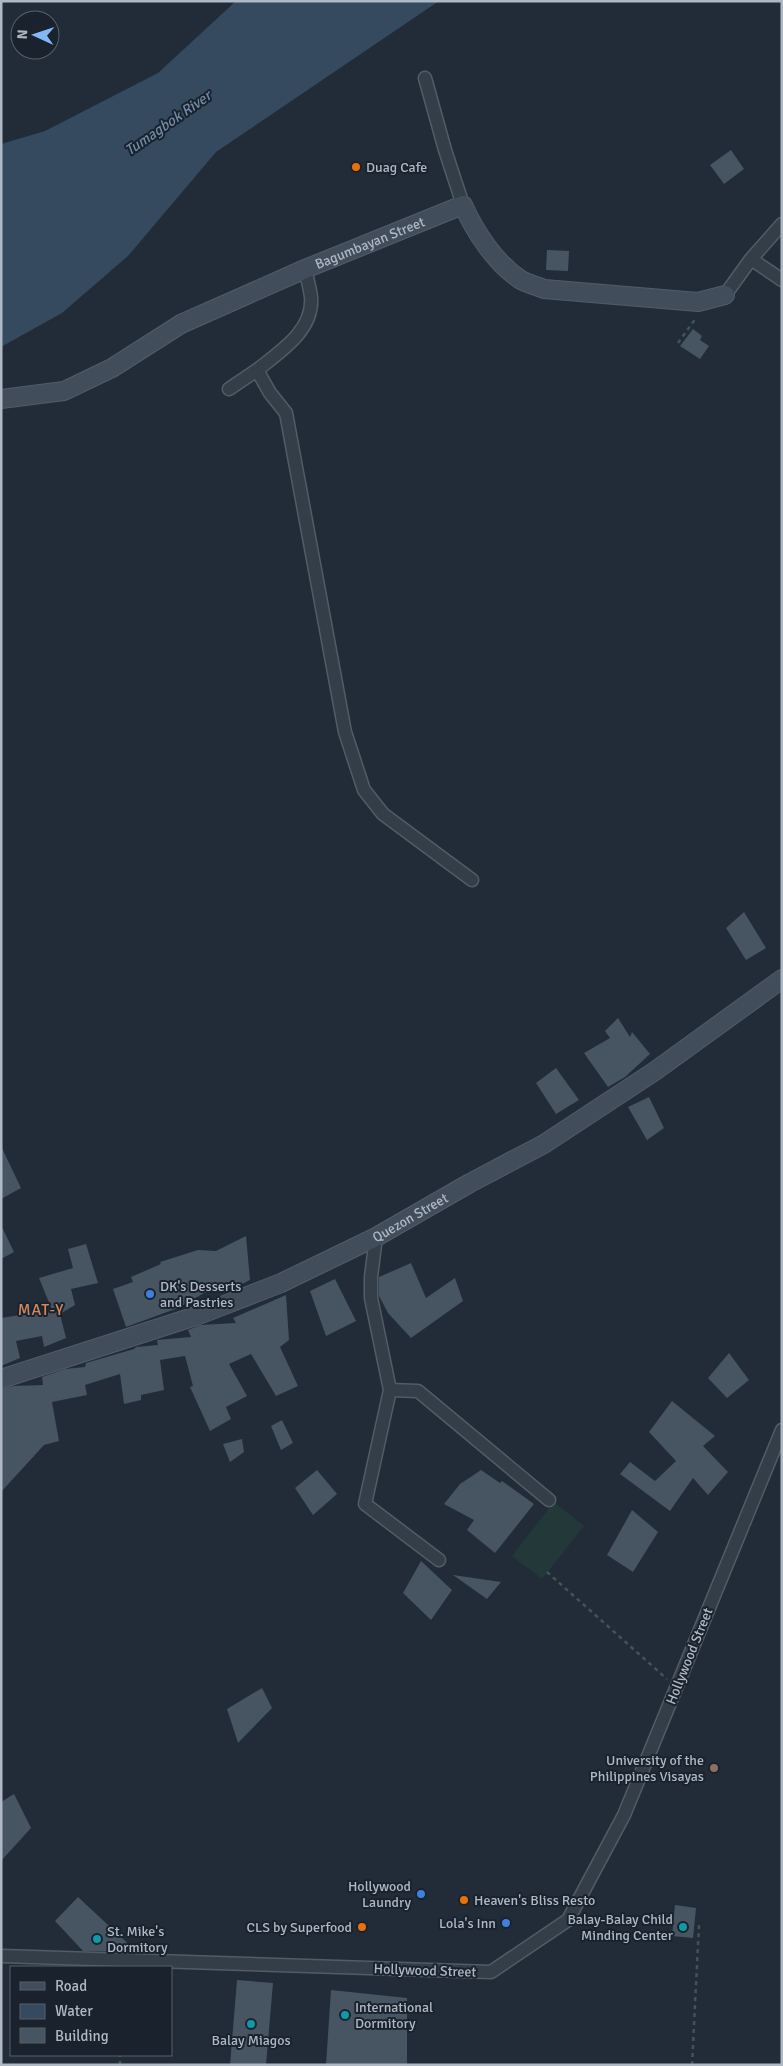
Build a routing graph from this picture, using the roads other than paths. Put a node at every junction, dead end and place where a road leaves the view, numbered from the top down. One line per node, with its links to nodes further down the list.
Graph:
1 (425, 78): 2 (street)
2 (463, 205): 5 (street, Bagumbayan Street); 7 (street)
3 (782, 224): 4 (street)
4 (751, 259): 6 (street); 7 (street)
5 (305, 269): 8 (street); 10 (street, Bagumbayan Street)
6 (782, 280)
7 (718, 297)
8 (258, 370): 9 (street); 11 (street)
9 (230, 389)
10 (1, 399)
11 (472, 880)
12 (782, 979): 13 (street, Quezon Street)
13 (376, 1237): 14 (street, Quezon Street); 15 (street)
14 (1, 1379)
15 (390, 1390): 17 (street); 18 (street)
16 (782, 1430): 19 (street, Hollywood Street)
17 (549, 1500)
18 (439, 1560)
19 (1, 1956)

